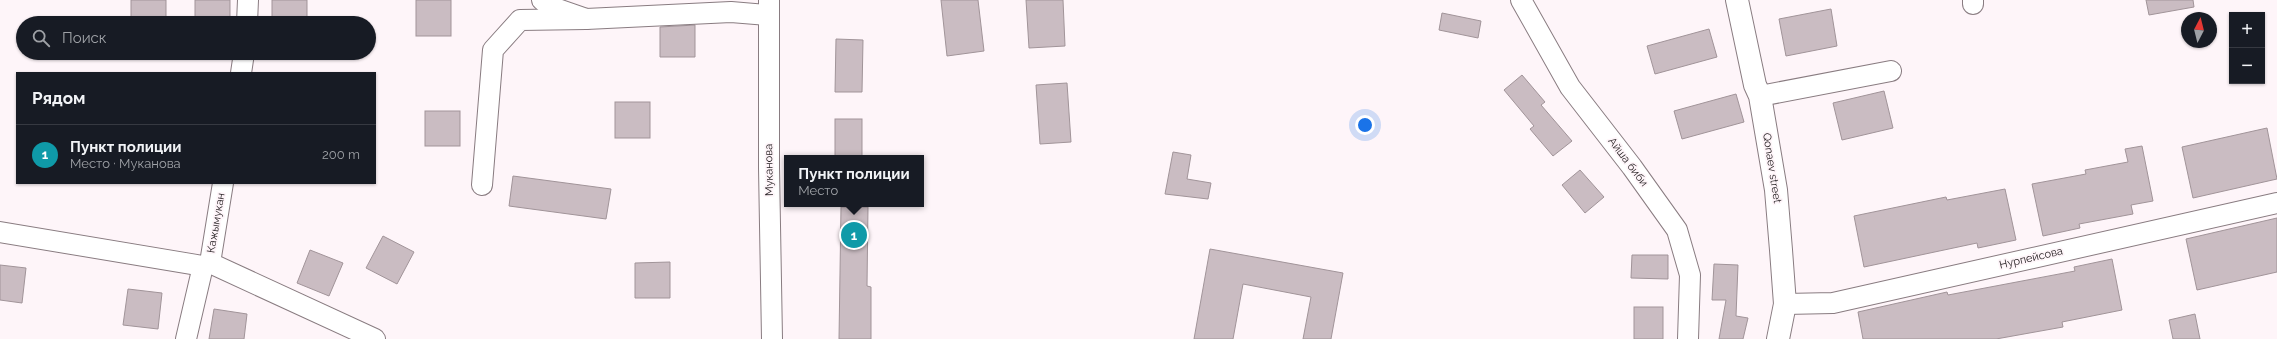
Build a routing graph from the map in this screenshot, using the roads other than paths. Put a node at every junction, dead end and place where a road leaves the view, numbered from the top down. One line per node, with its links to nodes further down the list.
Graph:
1 (248, 0): 6 (street)
2 (542, 0): 7 (street)
3 (1521, 0): 21 (street, Айша биби)
4 (1737, 0): 11 (main road, Qonaev street)
5 (769, 8): 7 (street); 20 (street, Муканова)
6 (247, 16)
7 (586, 19): 13 (street)
8 (243, 60): 10 (street)
9 (1891, 71): 11 (street)
10 (241, 72)
11 (1760, 96): 17 (main road, Qonaev street)
12 (223, 184): 16 (street, Кажымукан)
13 (482, 185)
14 (2277, 203): 17 (street, Нурпейсова)
15 (0, 232): 16 (street)
16 (206, 265): 18 (street, Кажымукан); 19 (street)
17 (1784, 304): 22 (main road, Qonaev street)
18 (186, 339)
19 (375, 339)
20 (772, 339)
21 (1688, 339)
22 (1778, 339)

